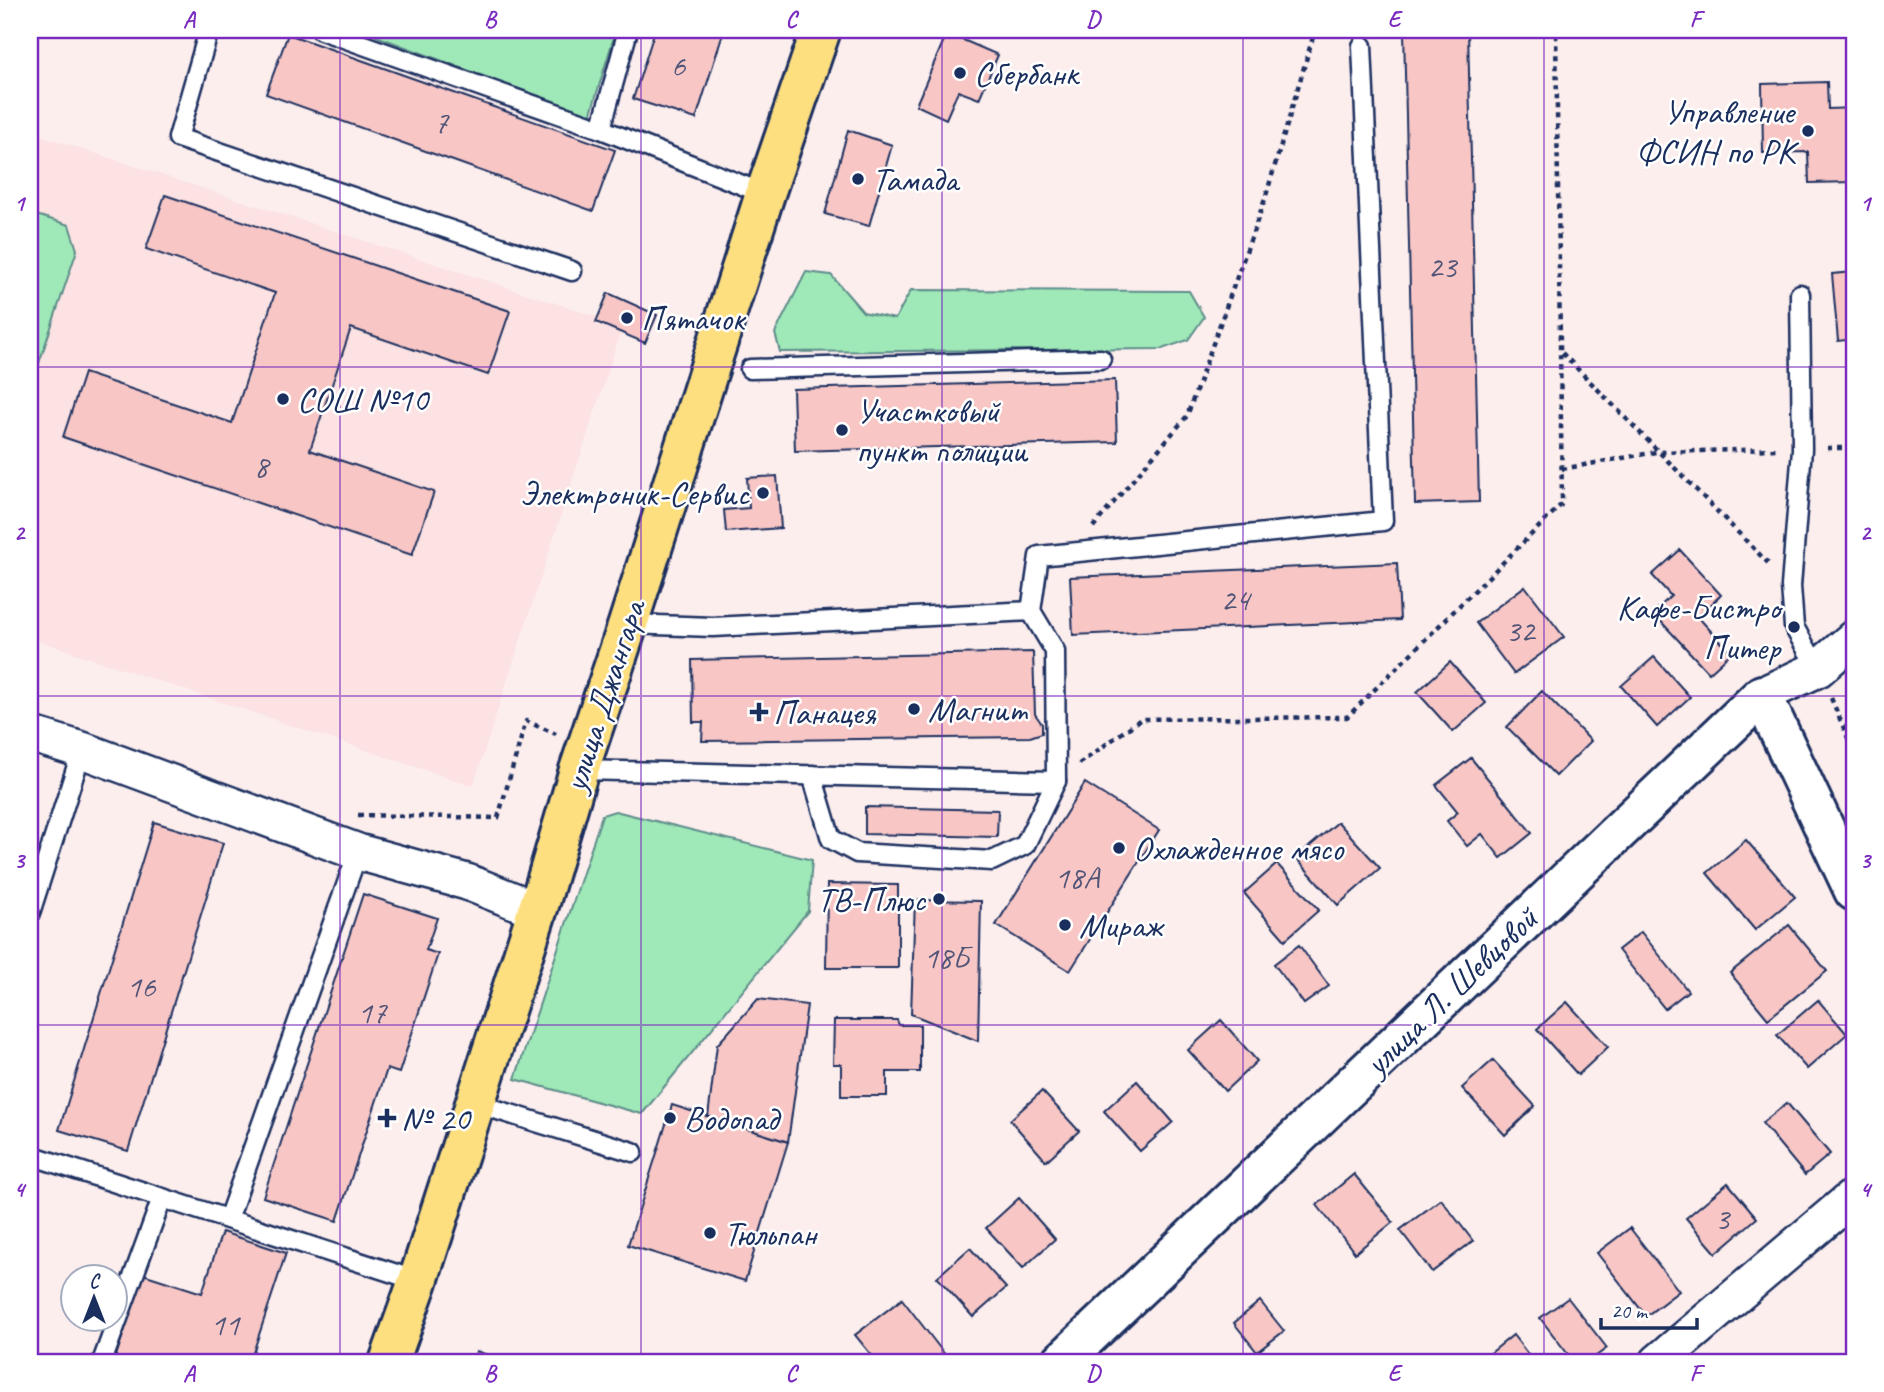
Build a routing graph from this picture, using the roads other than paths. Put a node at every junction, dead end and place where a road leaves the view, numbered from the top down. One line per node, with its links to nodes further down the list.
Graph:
1 (209, 30): 8 (lane)
2 (321, 30): 6 (lane)
3 (628, 30): 6 (lane)
4 (821, 30): 7 (main road, улица Джангара)
5 (1362, 46): 12 (lane)
6 (601, 129): 7 (lane)
7 (765, 194): 13 (main road, улица Джангара)
8 (572, 271)
9 (1800, 295): 15 (lane)
10 (1101, 359): 11 (lane)
11 (750, 369)
12 (1031, 611): 13 (lane); 21 (lane)
13 (628, 624): 19 (main road, улица Джангара)
14 (1854, 638): 15 (street, улица Л. Шевцовой)
15 (1818, 668): 16 (street, улица Л. Шевцовой)
16 (1762, 695): 23 (street); 35 (street, улица Л. Шевцовой)
17 (30, 733): 18 (street)
18 (82, 750): 22 (street); 25 (lane)
19 (583, 759): 20 (lane); 24 (main road, улица Джангара)
20 (811, 775): 21 (lane); 21 (lane)
21 (1056, 781)
22 (358, 852): 24 (street); 31 (lane)
23 (1854, 891)
24 (537, 910): 26 (main road, улица Джангара)
25 (30, 913)
26 (475, 1103): 27 (lane); 32 (main road, улица Джангара)
27 (633, 1152)
28 (30, 1155): 30 (lane)
29 (1854, 1196): 36 (street)
30 (162, 1198): 31 (lane); 33 (lane)
31 (228, 1219): 32 (lane)
32 (418, 1281): 34 (main road, улица Джангара)
33 (102, 1362)
34 (388, 1362)
35 (1061, 1362)
36 (1658, 1362)

